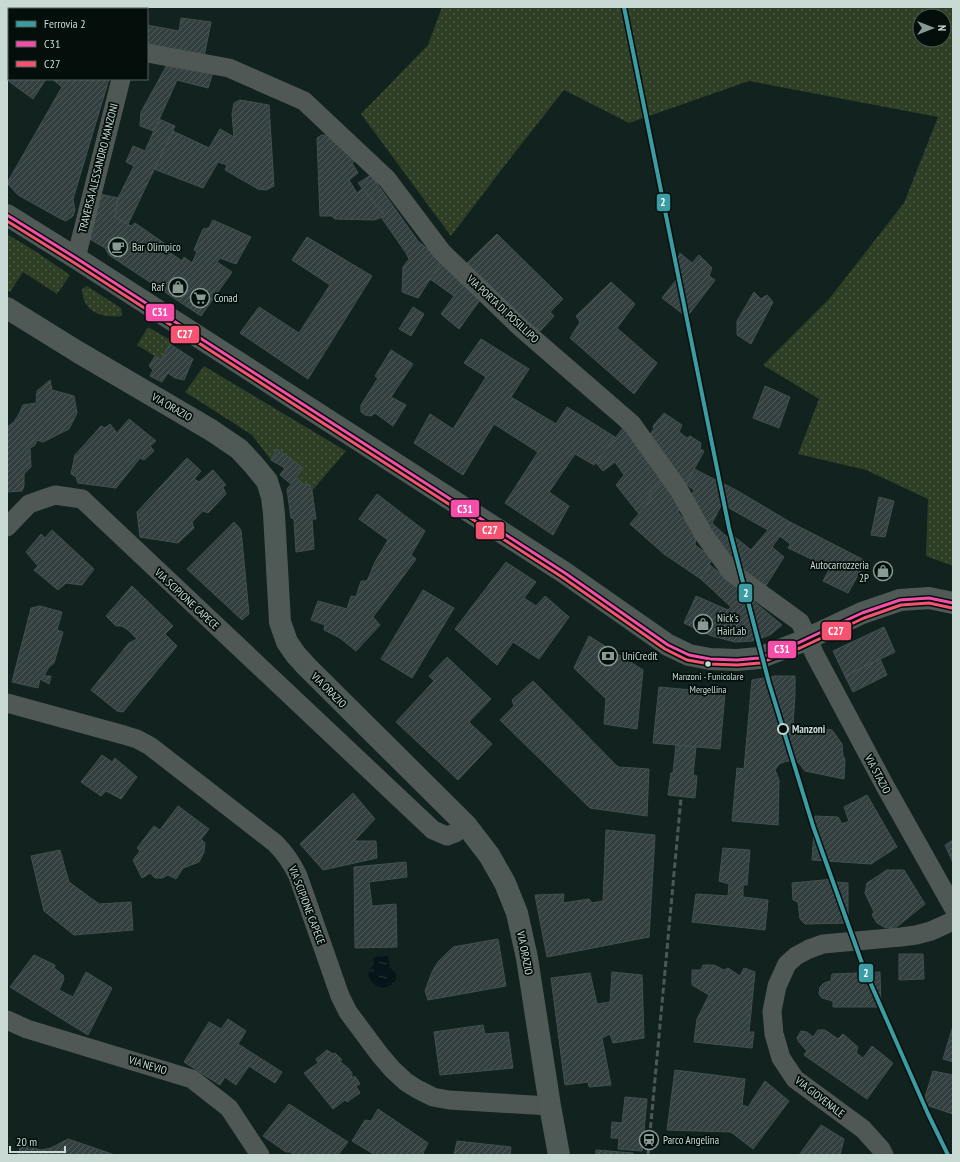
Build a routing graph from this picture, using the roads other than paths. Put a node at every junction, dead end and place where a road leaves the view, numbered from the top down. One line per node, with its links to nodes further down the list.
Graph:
1 (148, 53): 8 (street, VIA PORTA DI POSILLIPO)
2 (121, 80): 4 (street, TRAVERSA ALESSANDRO MANZONI)
3 (7, 215): 4 (street)
4 (76, 258): 8 (street)
5 (7, 308): 10 (street, VIA ORAZIO)
6 (7, 527): 10 (street, VIA SCIPIONE CAPECE)
7 (953, 603): 8 (street)
8 (807, 639): 11 (street, VIA STAZIO)
9 (7, 703): 14 (street, VIA SCIPIONE CAPECE)
10 (466, 825): 14 (street, VIA ORAZIO)
11 (953, 908)
12 (953, 921): 17 (street, VIA GIOVENALE)
13 (7, 1020): 15 (street, VIA NEVIO)
14 (550, 1106): 16 (street, VIA ORAZIO)
15 (260, 1155)
16 (559, 1155)
17 (884, 1155)

